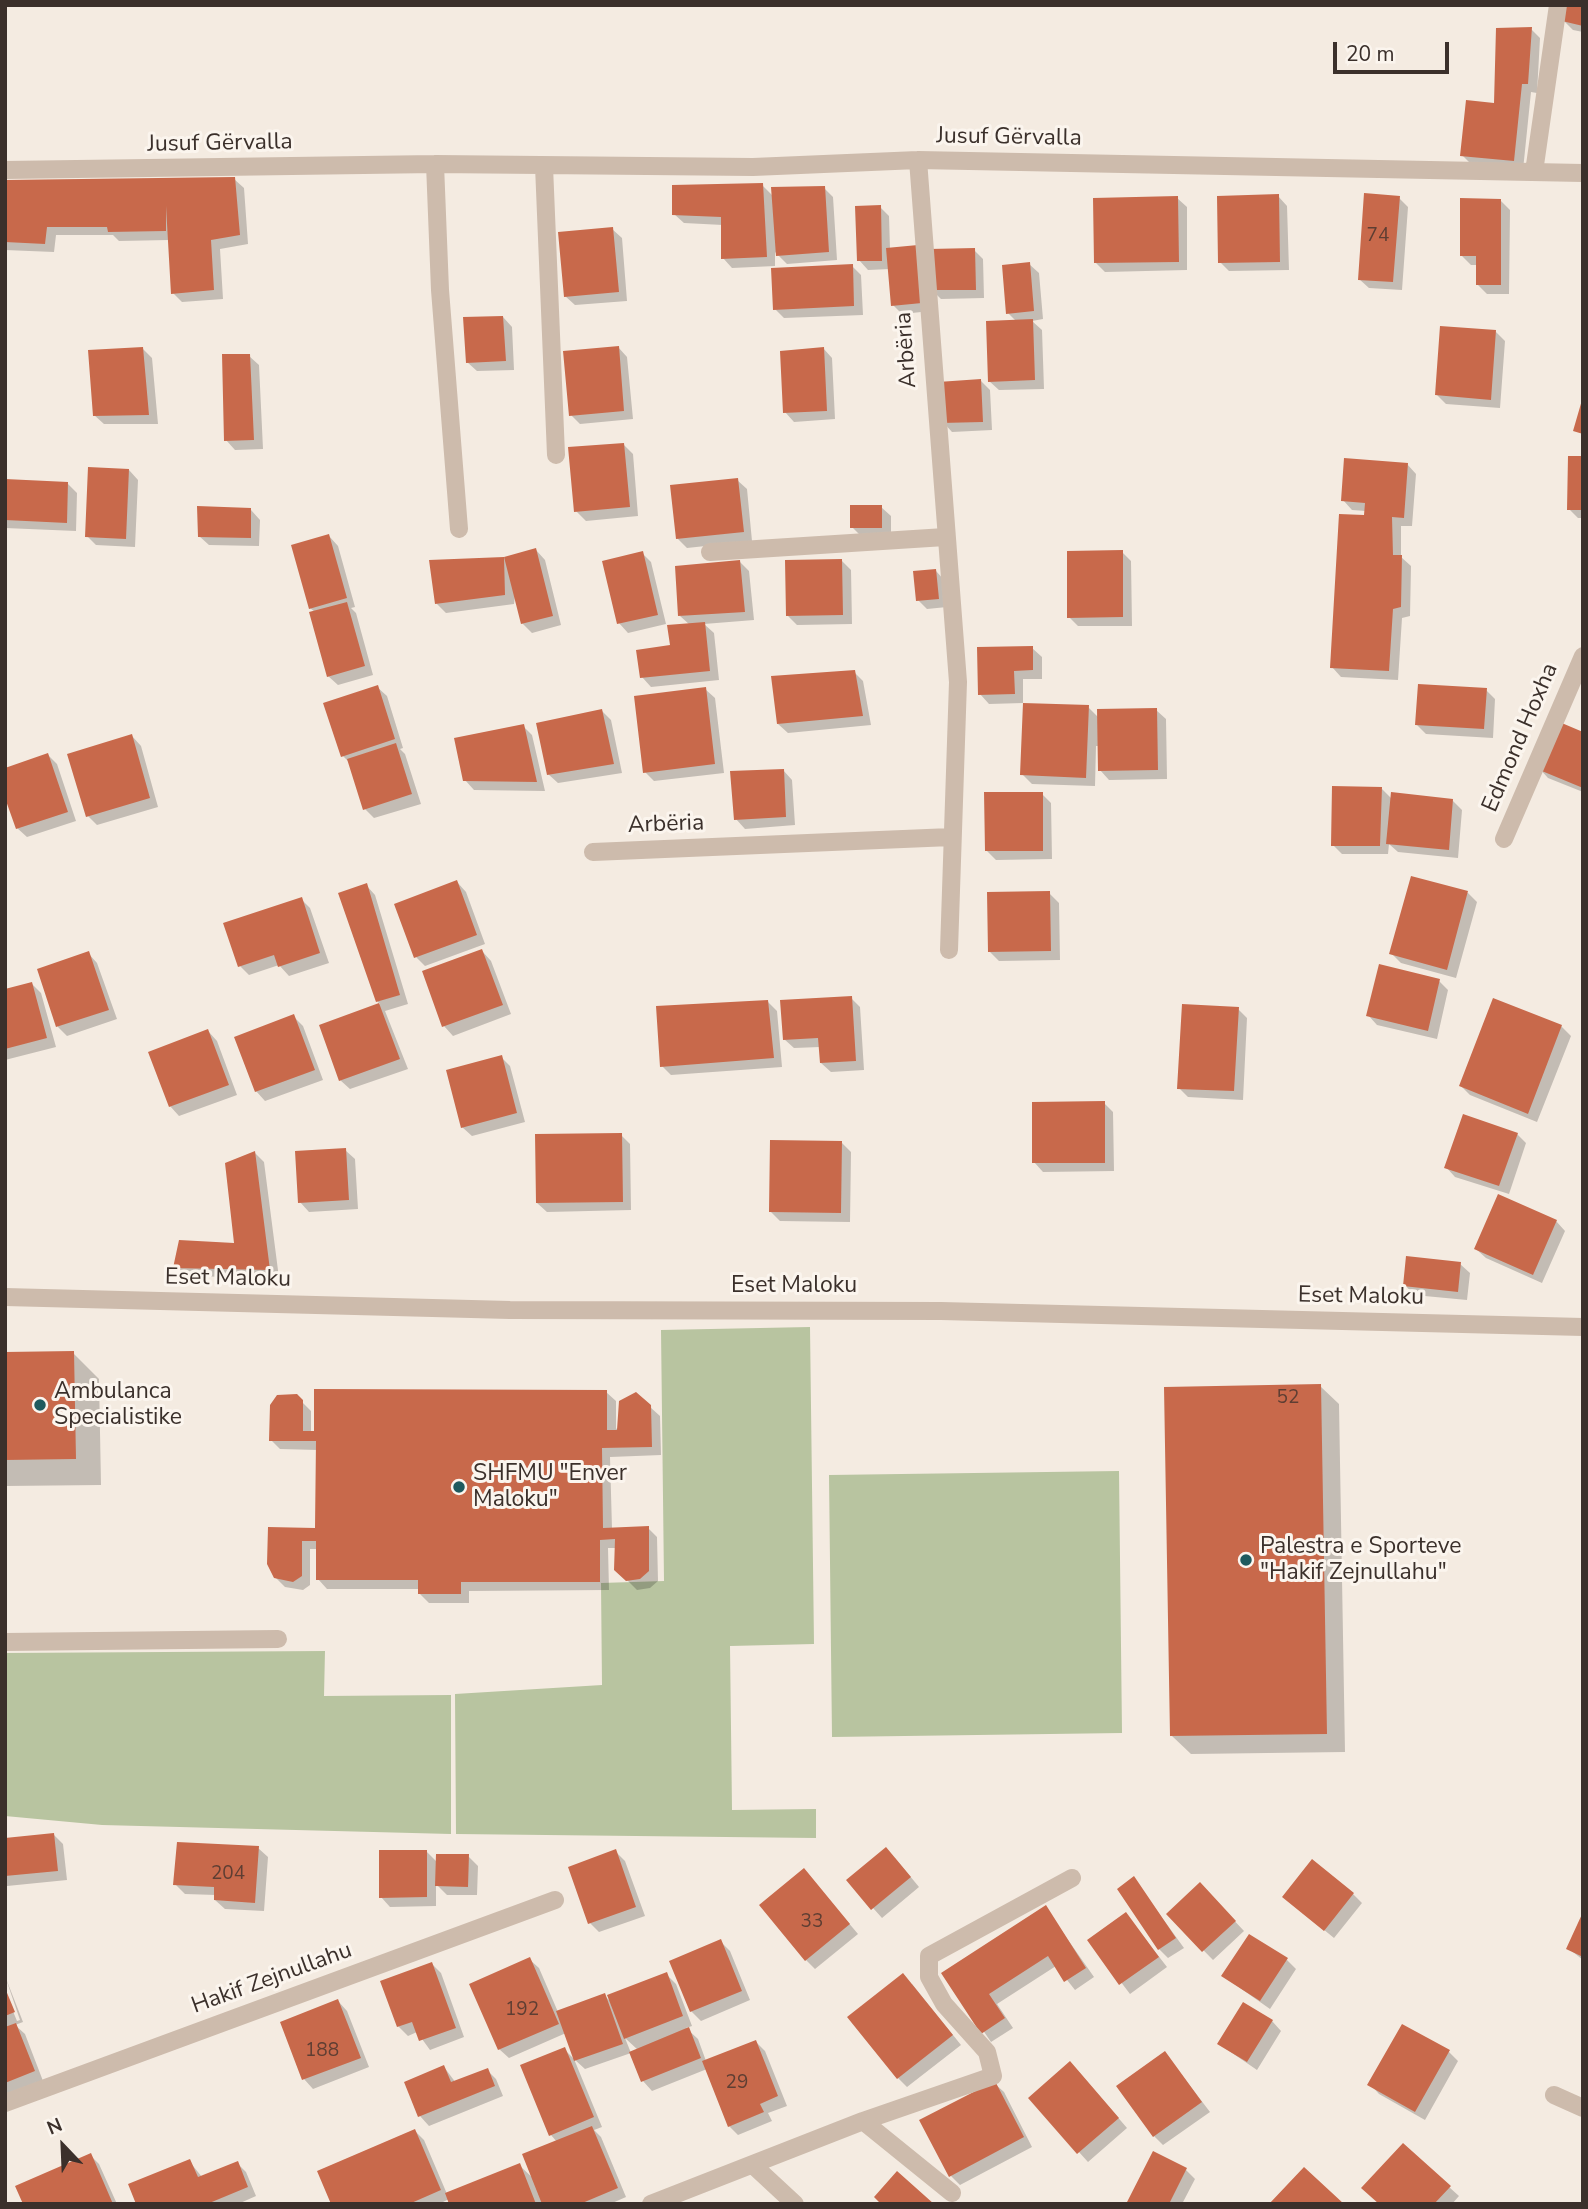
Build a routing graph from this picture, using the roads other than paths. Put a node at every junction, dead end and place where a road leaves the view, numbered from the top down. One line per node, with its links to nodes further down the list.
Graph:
1 (1558, 5): 6 (street)
2 (918, 160): 4 (street, Jusuf Gërvalla); 6 (street, Jusuf Gërvalla); 10 (street, Arbëria)
3 (435, 164): 4 (street, Jusuf Gërvalla); 5 (street, Jusuf Gërvalla); 9 (street)
4 (544, 166): 8 (street)
5 (5, 170)
6 (1534, 172): 7 (street, Jusuf Gërvalla)
7 (1583, 173)
8 (556, 455)
9 (459, 529)
10 (945, 537): 11 (street); 13 (street, Arbëria)
11 (710, 552)
12 (1583, 656): 14 (street, Edmond Hoxha)
13 (951, 837): 15 (street, Arbëria); 16 (street, Arbëria)
14 (1504, 839)
15 (593, 852)
16 (950, 950)
17 (5, 1297): 18 (street, Eset Maloku)
18 (1583, 1327)
19 (278, 1639): 20 (street)
20 (5, 1642)
21 (1072, 1878): 26 (street)
22 (555, 1900): 24 (street, Hakif Zejnullahu)
23 (1554, 2095): 25 (street)
24 (5, 2103)
25 (1583, 2108)
26 (863, 2122): 27 (street); 28 (street)
27 (754, 2165): 29 (street); 30 (street)
28 (952, 2193)
29 (651, 2204)
30 (795, 2204)

